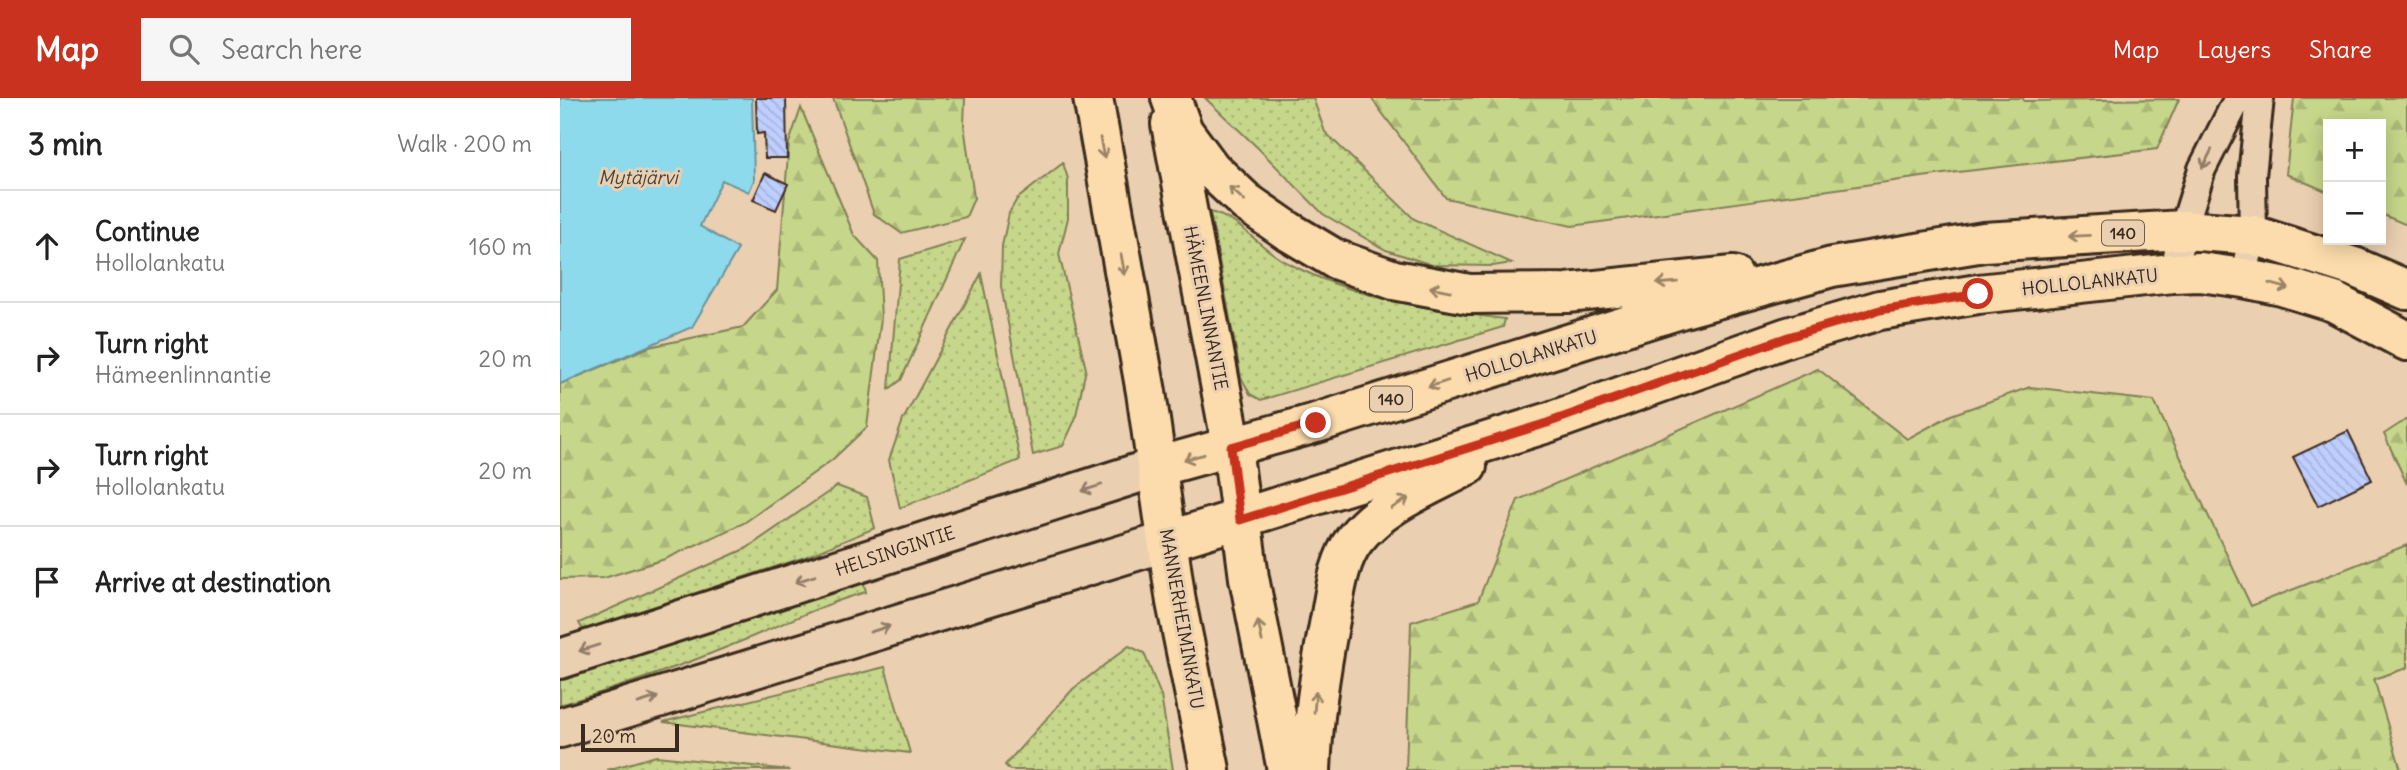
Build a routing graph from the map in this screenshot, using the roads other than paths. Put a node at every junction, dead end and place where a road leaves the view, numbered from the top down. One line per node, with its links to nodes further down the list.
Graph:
1 (1093, 98): 14 (main road, one-way to 14)
2 (1169, 98): 7 (main road, one-way to 2); 13 (main road, HÄMEENLINNANTIE)
3 (2238, 98): 5 (street, one-way to 5)
4 (2260, 98): 6 (street)
5 (2183, 230): 6 (main road, HOLLOLANKATU / 140); 7 (main road, HOLLOLANKATU / 140, one-way to 7); 8 (street)
6 (2253, 235): 9 (street); 10 (main road, HOLLOLANKATU / 140)
7 (1832, 267): 13 (main road, HOLLOLANKATU / 140, one-way to 13)
8 (2173, 273): 9 (main road, HOLLOLANKATU); 12 (main road, HOLLOLANKATU)
9 (2243, 278): 11 (main road, HOLLOLANKATU, one-way to 11)
10 (2407, 290)
11 (2407, 341)
12 (1547, 423): 15 (main road, HOLLOLANKATU); 21 (main road, one-way to 12)
13 (1231, 447): 14 (main road, HELSINGINTIE / 140, one-way to 14); 15 (main road, HÄMEENLINNANTIE)
14 (1157, 467): 16 (main road, MANNERHEIMINKATU); 17 (main road, HELSINGINTIE / 140, one-way to 17)
15 (1240, 520): 16 (main road, HOLLOLANKATU); 20 (main road, one-way to 15)
16 (1168, 541): 18 (main road, one-way to 16); 19 (main road, MANNERHEIMINKATU)
17 (560, 659)
18 (560, 728)
19 (1210, 770)
20 (1287, 770)
21 (1311, 770)

